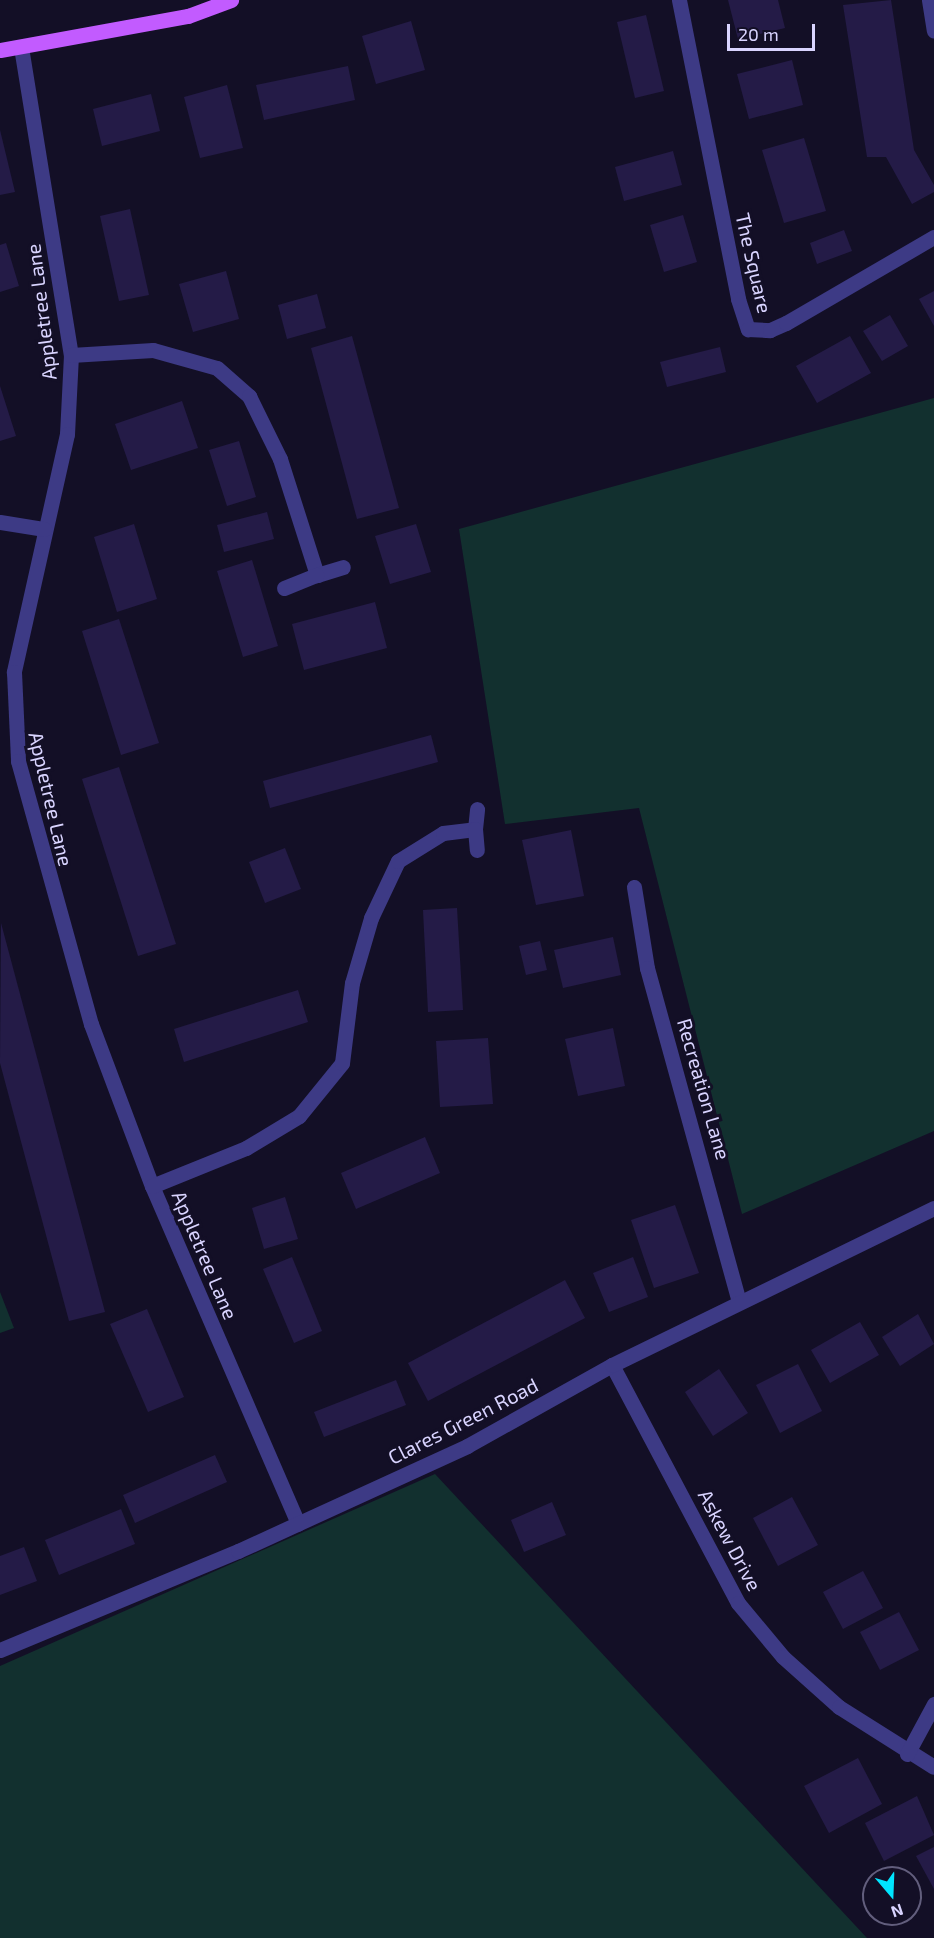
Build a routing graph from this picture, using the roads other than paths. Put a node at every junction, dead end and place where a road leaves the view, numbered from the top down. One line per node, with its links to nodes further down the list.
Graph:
1 (231, 0): 5 (main road)
2 (680, 0): 7 (street, The Square)
3 (929, 0): 4 (street)
4 (934, 31)
5 (21, 47): 6 (main road); 8 (street, Appletree Lane)
6 (0, 50)
7 (934, 237)
8 (71, 355): 10 (street, Appletree Lane); 12 (street)
9 (0, 522): 10 (street)
10 (44, 530): 18 (street, Appletree Lane)
11 (343, 567): 12 (street)
12 (317, 575): 13 (street)
13 (284, 588)
14 (477, 809): 15 (street)
15 (475, 829): 16 (street); 18 (street)
16 (477, 850)
17 (634, 887): 20 (street, Recreation Lane)
18 (152, 1186): 22 (street, Appletree Lane)
19 (934, 1208): 20 (street, Clares Green Road)
20 (740, 1301): 21 (street, Clares Green Road)
21 (612, 1365): 22 (street, Clares Green Road); 25 (street, Askew Drive)
22 (298, 1524): 23 (street, Clares Green Road)
23 (0, 1650)
24 (934, 1704): 25 (street)
25 (907, 1754): 26 (street, Askew Drive)
26 (934, 1767)

